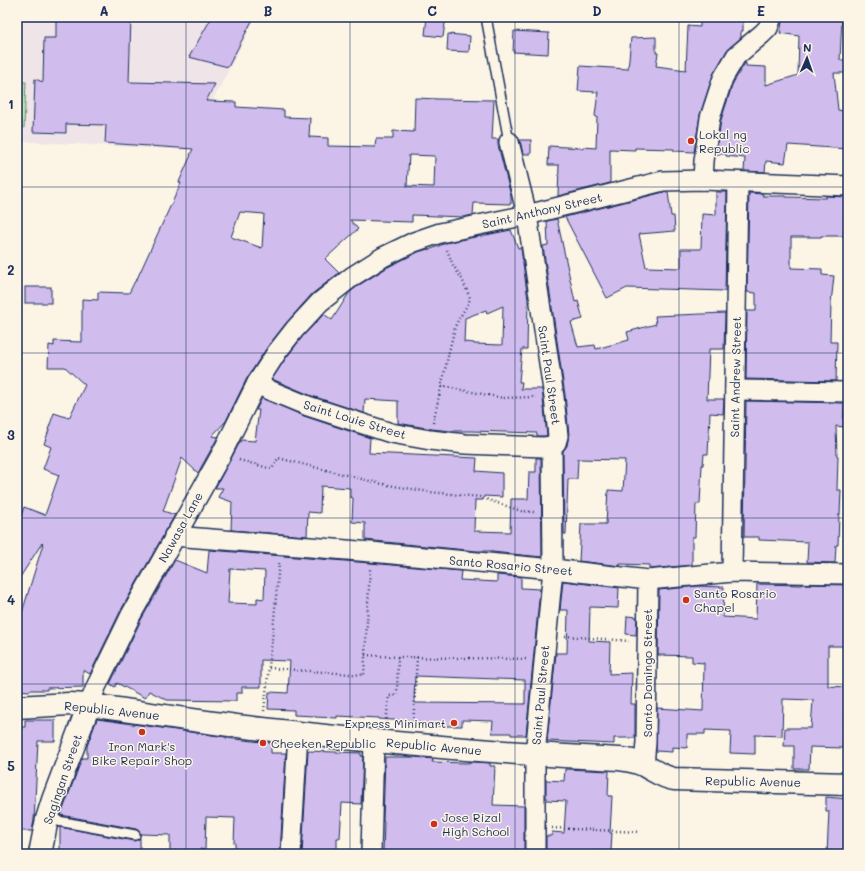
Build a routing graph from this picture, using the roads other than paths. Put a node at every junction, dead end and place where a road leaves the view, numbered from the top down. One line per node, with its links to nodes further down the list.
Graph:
1 (486, 17): 3 (lane, Saint Paul Street)
2 (772, 17): 4 (street)
3 (509, 142): 7 (street, Saint Paul Street)
4 (703, 180): 5 (street, Saint Anthony Street); 7 (street, Saint Anthony Street)
5 (738, 182): 6 (street, Saint Anthony Street); 10 (street, Saint Andrew Street)
6 (848, 186)
7 (527, 215): 8 (street, Saint Anthony Street); 12 (street, Saint Paul Street)
8 (277, 352): 9 (street, Nawasa Lane)
9 (257, 384): 12 (street, Saint Louie Street); 13 (street, Nawasa Lane)
10 (735, 390): 11 (street); 15 (street, Saint Andrew Street)
11 (848, 392)
12 (552, 446): 14 (street, Saint Paul Street)
13 (174, 536): 14 (street, Santo Rosario Street); 18 (street, Nawasa Lane)
14 (554, 569): 17 (street, Santo Rosario Street); 22 (street, Saint Paul Street)
15 (732, 572): 16 (street, Santo Rosario Street); 17 (street, Santo Rosario Street)
16 (848, 574)
17 (648, 580): 23 (street, Santo Domingo Street)
18 (89, 705): 19 (main road, Republic Avenue); 20 (main road, Republic Avenue); 25 (main road, Sagingan Street)
19 (17, 707)
20 (298, 733): 21 (main road, Republic Avenue); 28 (street)
21 (379, 742): 22 (main road, Republic Avenue); 29 (street)
22 (535, 755): 23 (main road, Republic Avenue); 30 (street, Saint Paul Street)
23 (644, 766): 24 (main road, Republic Avenue)
24 (848, 784)
25 (47, 819): 26 (lane); 27 (main road, Sagingan Street)
26 (135, 835)
27 (40, 854)
28 (291, 854)
29 (371, 854)
30 (535, 854)

